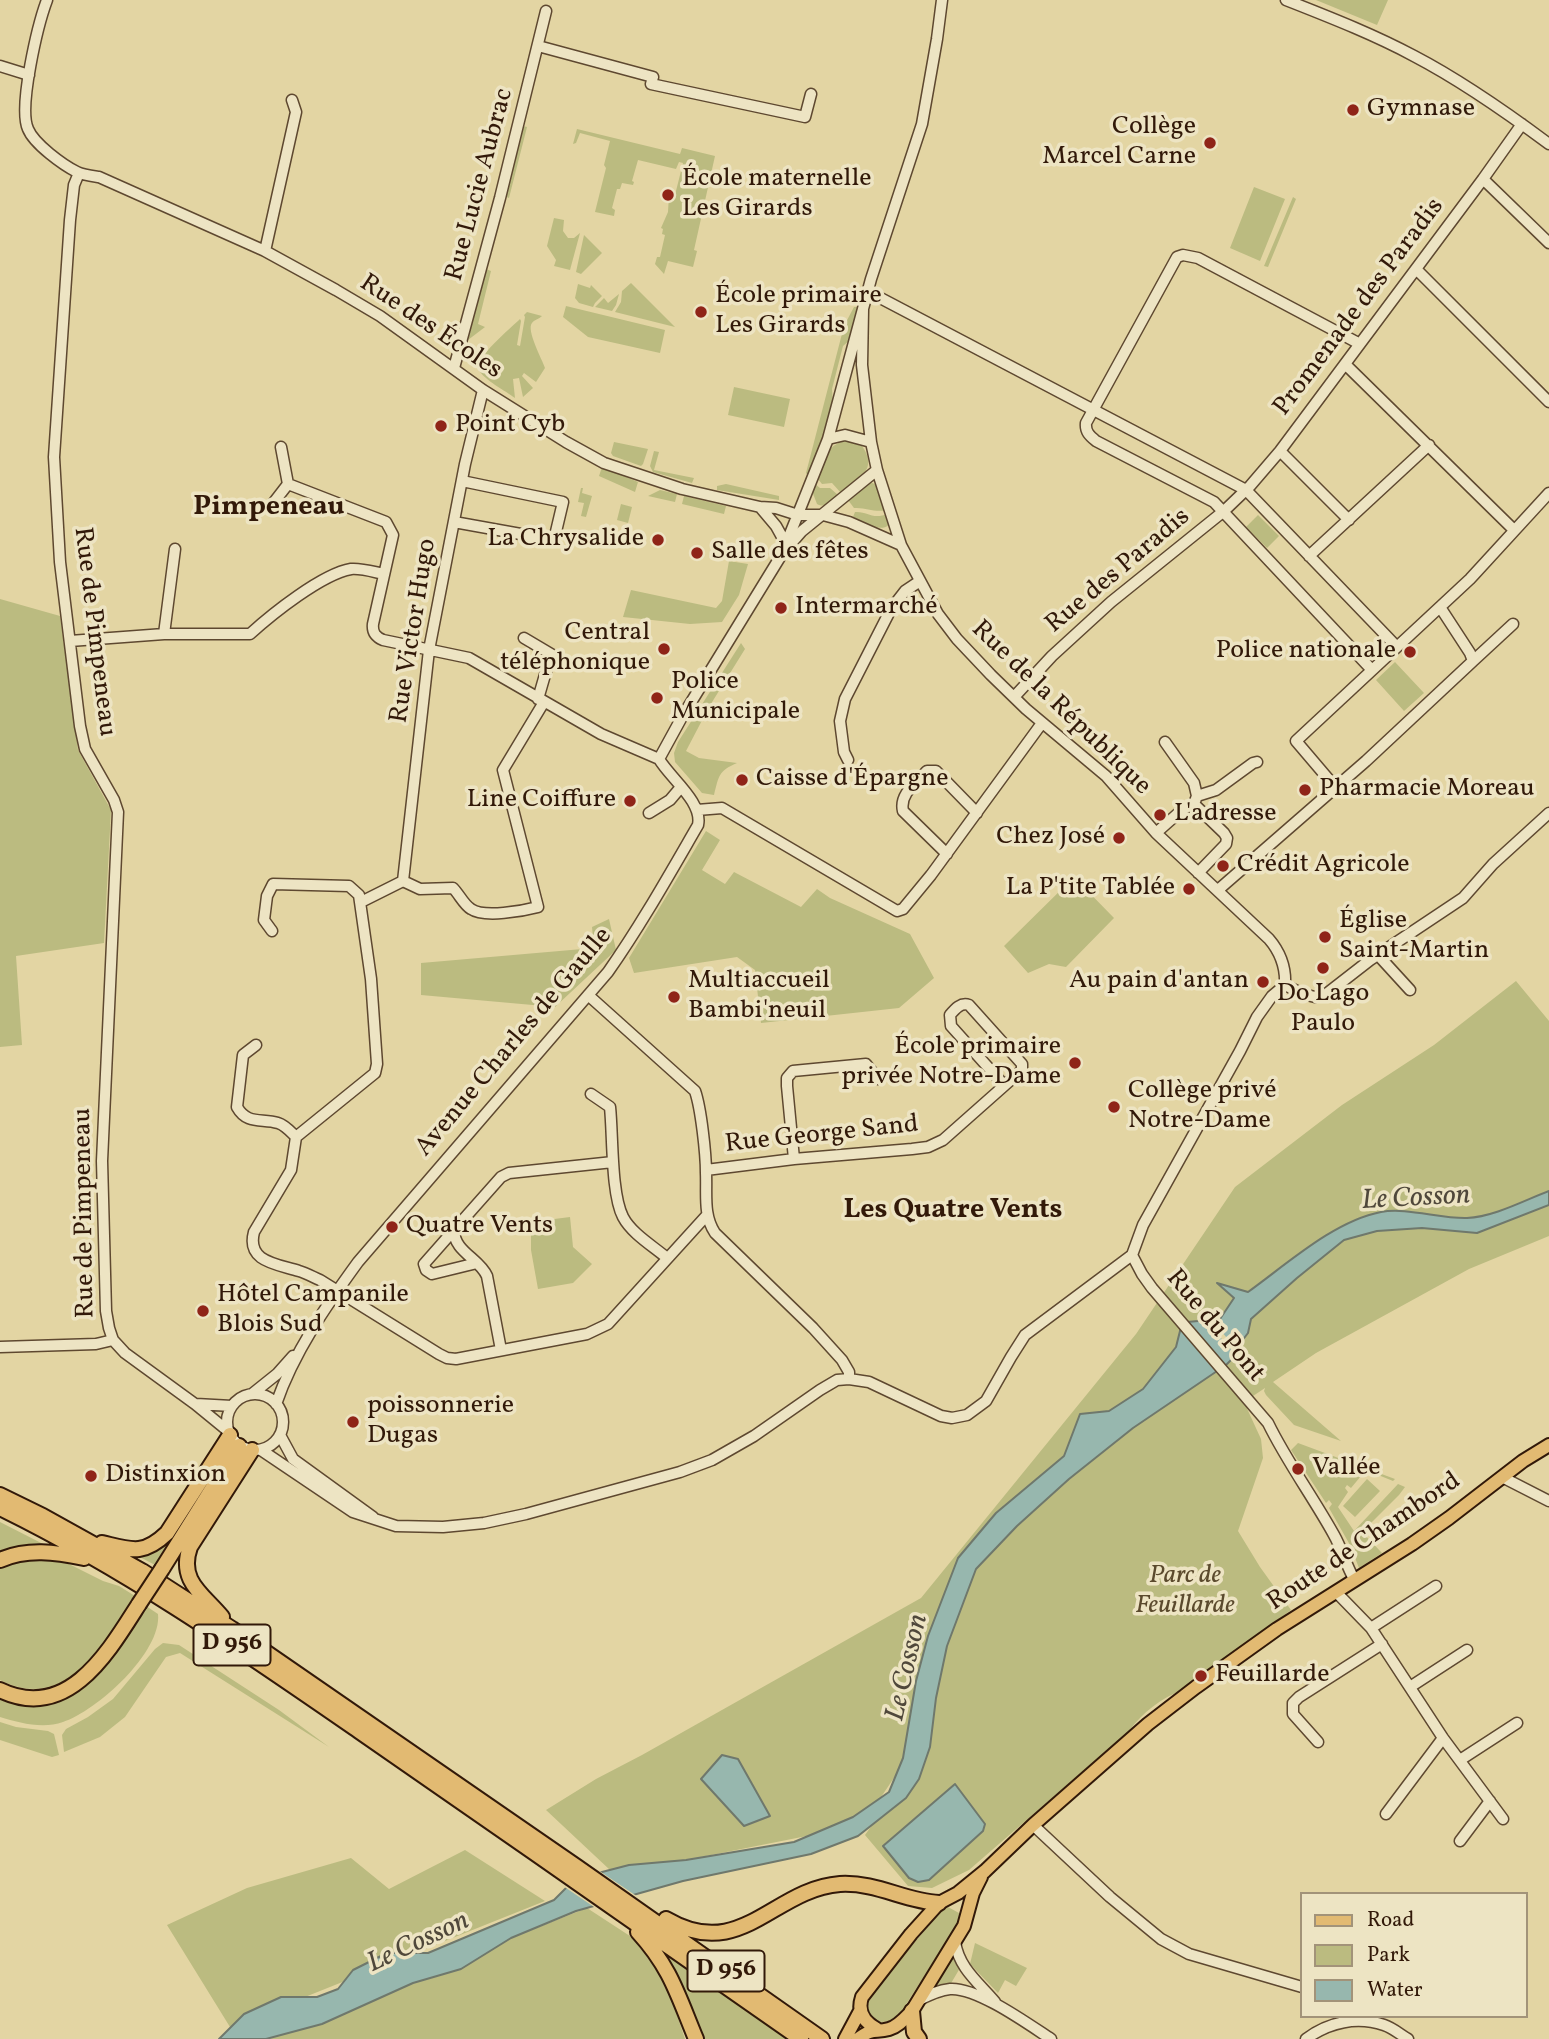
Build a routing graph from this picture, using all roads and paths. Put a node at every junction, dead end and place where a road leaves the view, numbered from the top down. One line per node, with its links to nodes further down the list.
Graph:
1 (47, 0): 7 (street)
2 (942, 0): 17 (street)
3 (1286, 0): 10 (street)
4 (546, 11): 5 (street, Rue Lucie Aubrac)
5 (538, 46): 8 (street); 21 (street, Rue Lucie Aubrac)
6 (0, 66): 7 (street)
7 (29, 75): 12 (street, Rue des Écoles)
8 (811, 94)
9 (292, 100): 15 (street)
10 (1522, 124): 11 (street); 13 (street, Promenade des Paradis)
11 (1549, 144)
12 (79, 173): 15 (street, Rue des Écoles); 55 (street, Rue de Pimpeneau)
13 (1483, 179): 14 (street); 16 (street, Promenade des Paradis)
14 (1549, 243)
15 (265, 251): 21 (street, Rue des Écoles)
16 (1416, 269): 19 (street, Promenade des Paradis); 23 (street)
17 (867, 292): 18 (street); 24 (street)
18 (863, 310): 25 (street); 26 (street, Rue de la République)
19 (1360, 344): 20 (street, Promenade des Paradis); 24 (street)
20 (1345, 364): 27 (street); 29 (street, Promenade des Paradis)
21 (454, 368): 22 (street, Rue des Écoles)
22 (483, 390): 31 (street, Rue Victor Hugo); 37 (street, Rue des Écoles)
23 (1549, 402)
24 (1093, 409): 33 (street); 39 (street)
25 (828, 439): 26 (street); 35 (street)
26 (871, 442): 30 (street, Rue de la République)
27 (1429, 444): 42 (street); 44 (street)
28 (281, 447): 32 (street)
29 (1280, 451): 33 (street, Promenade des Paradis); 42 (street)
30 (877, 470): 41 (street); 45 (street, Rue de la République)
31 (462, 481): 43 (street, Rue Victor Hugo); 43 (street)
32 (288, 484): 36 (street); 49 (street)
33 (1246, 490): 39 (street, Promenade des Paradis); 48 (street)
34 (1549, 493): 44 (street)
35 (806, 496): 38 (street); 40 (street); 41 (street)
36 (271, 506)
37 (760, 507): 38 (street, Rue des Écoles); 47 (street)
38 (776, 509): 40 (street, Rue des Écoles)
39 (1224, 511): 59 (street); 60 (street, Rue des Paradis)
40 (798, 515): 41 (street, Rue des Écoles); 47 (street)
41 (823, 515): 45 (street, Rue des Écoles); 47 (street)
42 (1349, 520): 48 (street)
43 (454, 522): 57 (street, Rue Victor Hugo)
44 (1514, 530): 51 (street)
45 (901, 545): 50 (street, Rue de la République)
46 (175, 549): 53 (street)
47 (784, 549): 64 (street)
48 (1309, 556): 56 (street)
49 (384, 574): 53 (street); 57 (street)
50 (919, 581): 60 (street, Rue de la République); 65 (street)
51 (1440, 607): 56 (street); 58 (street)
52 (1513, 624): 58 (street)
53 (164, 635): 55 (street)
54 (524, 638): 61 (street)
55 (70, 641): 99 (street, Rue de Pimpeneau)
56 (1397, 647): 59 (street)
57 (429, 650): 61 (street); 77 (street, Rue Victor Hugo)
58 (1473, 661): 68 (street)
59 (1372, 670): 68 (street)
60 (1014, 697): 62 (street, Rue de la République)
61 (541, 700): 64 (street); 77 (street)
62 (1042, 723): 72 (street); 74 (street, Rue de la République)
63 (1165, 742): 69 (street)
64 (659, 759): 67 (street)
65 (848, 760)
66 (1257, 762): 69 (street)
67 (681, 788): 70 (street); 71 (street)
68 (1336, 788): 78 (street)
69 (1195, 800): 74 (street); 76 (street)
70 (697, 810): 75 (street); 84 (street, Avenue Charles de Gaulle)
71 (649, 813)
72 (977, 813): 75 (street); 75 (street)
73 (1549, 813): 81 (street)
74 (1156, 833): 76 (street, Rue de la République)
75 (947, 853)
76 (1198, 873): 78 (street, Rue de la République)
77 (403, 881): 79 (street)
78 (1218, 890): 82 (street, Rue de la République)
79 (361, 902): 80 (street); 89 (street)
80 (272, 931)
81 (1378, 954): 82 (street); 83 (street)
82 (1285, 985): 95 (street)
83 (1410, 990)
84 (588, 995): 92 (street); 98 (street, Avenue Charles de Gaulle)
85 (256, 1045): 89 (street)
86 (878, 1079): 90 (street)
87 (1004, 1085): 87 (street, Rue George Sand); 90 (street, Rue George Sand)
88 (591, 1094): 91 (street)
89 (296, 1137): 98 (street)
90 (794, 1159): 92 (street, Rue George Sand)
91 (613, 1162): 94 (street); 96 (street)
92 (706, 1170): 93 (street)
93 (707, 1215): 96 (street); 103 (street)
94 (454, 1230): 97 (street); 97 (street)
95 (1132, 1255): 103 (street); 119 (street, Rue du Pont)
96 (667, 1258): 102 (street)
97 (477, 1263): 102 (street)
98 (337, 1290): 100 (street, Avenue Charles de Gaulle); 102 (street)
99 (113, 1340): 101 (street); 105 (street)
100 (304, 1342): 104 (street, Avenue Charles de Gaulle); 106 (street, Avenue Charles de Gaulle)
101 (0, 1347)
102 (501, 1350)
103 (849, 1379): 115 (street)
104 (252, 1394): 106 (street); 107 (street)
105 (195, 1404): 107 (street); 109 (street)
106 (276, 1404): 108 (street)
107 (232, 1406): 109 (street)
108 (280, 1435): 109 (street); 115 (street)
109 (242, 1442): 115 (street); 116 (highway, D 956); 123 (highway, D 956); 127 (highway, bridge)
110 (1549, 1445): 111 (main road, Route de Chambord)
111 (1502, 1477): 113 (street); 119 (main road, Route de Chambord)
112 (0, 1495): 116 (highway, D 956)
113 (1549, 1501)
114 (0, 1508): 118 (highway, D 956)
115 (379, 1522)
116 (82, 1538): 123 (highway, D 956)
117 (0, 1560): 118 (highway, D 956)
118 (109, 1566): 140 (highway, D 956)
119 (1354, 1579): 121 (main road, Route de Chambord)
120 (1436, 1586): 122 (street)
121 (1336, 1592): 122 (street); 135 (main road, Route de Chambord)
122 (1371, 1628): 124 (street)
123 (232, 1629): 139 (highway, D 956)
124 (1382, 1644): 126 (street); 130 (street)
125 (1466, 1650): 126 (street)
126 (1410, 1687): 129 (street)
127 (0, 1690)
128 (1517, 1723): 131 (street)
129 (1443, 1738): 131 (street); 133 (street)
130 (1318, 1742)
131 (1460, 1760): 132 (street)
132 (1490, 1801): 134 (street); 136 (street)
133 (1386, 1814)
134 (1503, 1819)
135 (1033, 1825): 137 (main road, Route de Chambord); 143 (street)
136 (1460, 1841)
137 (985, 1871): 138 (main road); 141 (main road)
138 (944, 1901): 139 (highway, D 956); 141 (main road); 146 (main road)
139 (629, 1904): 150 (highway, D 956)
140 (615, 1910): 148 (highway, D 956); 149 (highway, D 956)
141 (967, 1913): 142 (main road)
142 (955, 1942): 144 (main road); 145 (street)
143 (1300, 1986)
144 (915, 2005): 145 (street); 147 (main road); 153 (highway)
145 (997, 2005): 154 (street)
146 (860, 2011): 147 (main road); 151 (main road)
147 (877, 2029): 152 (main road)
148 (696, 2039)
149 (801, 2039)
150 (822, 2039)
151 (845, 2039)
152 (858, 2039)
153 (919, 2039)
154 (1051, 2039)
155 (1306, 2039): 156 (street)
156 (1408, 2039)

